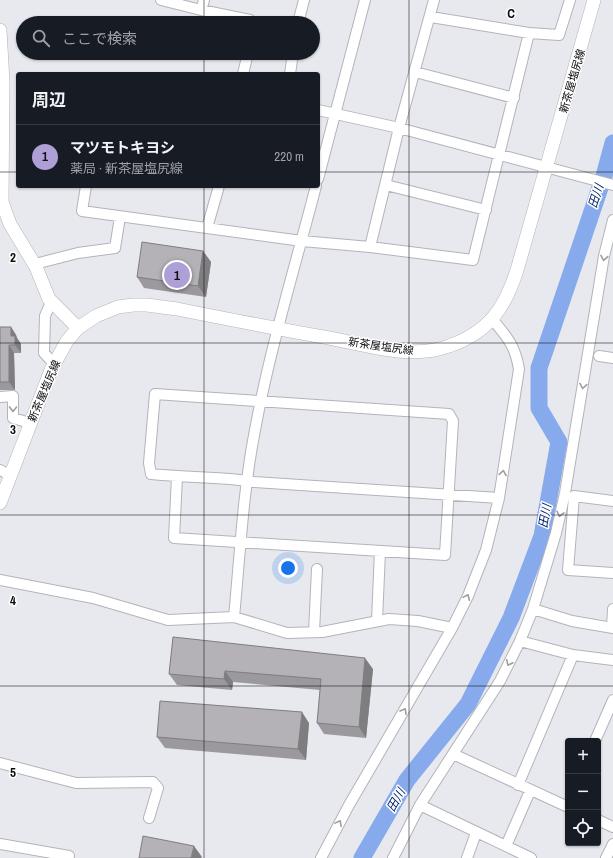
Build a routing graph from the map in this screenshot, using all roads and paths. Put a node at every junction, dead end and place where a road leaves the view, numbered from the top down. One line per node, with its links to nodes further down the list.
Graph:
1 (161, 0): 8 (street)
2 (204, 0): 8 (street)
3 (304, 0): 10 (street)
4 (365, 0): 23 (street)
5 (434, 0): 11 (street)
6 (570, 0): 13 (street)
7 (594, 0): 27 (main road, 新茶屋塩尻線)
8 (201, 10): 9 (street)
9 (230, 16)
10 (300, 16)
11 (431, 17): 13 (street); 20 (street)
12 (0, 30): 14 (main road)
13 (530, 32): 21 (street)
14 (1, 47): 17 (main road)
15 (246, 60): 18 (street)
16 (292, 60): 19 (street)
17 (1, 66): 25 (main road)
18 (243, 72)
19 (290, 72)
20 (414, 72): 21 (street); 24 (street)
21 (514, 98): 26 (street)
22 (320, 110): 23 (street)
23 (335, 114): 24 (street); 28 (street)
24 (399, 128): 26 (street); 29 (street)
25 (2, 138): 40 (main road)
26 (500, 155): 27 (street); 34 (street)
27 (552, 169): 30 (street); 42 (main road, 新茶屋塩尻線)
28 (320, 171)
29 (386, 185): 34 (street); 39 (street)
30 (613, 185)
31 (86, 188): 35 (street)
32 (217, 188): 37 (street)
33 (316, 188): 38 (street)
34 (486, 210): 39 (street)
35 (120, 217): 37 (street); 40 (street)
36 (613, 220): 63 (street, one-way to 63)
37 (207, 228): 38 (street)
38 (302, 242): 39 (street); 44 (street)
39 (370, 247)
40 (35, 264): 41 (main road)
41 (52, 302): 43 (main road); 47 (street)
42 (492, 319): 44 (main road, 新茶屋塩尻線); 55 (street, one-way to 42)
43 (78, 328): 44 (main road, 新茶屋塩尻線); 47 (main road, 新茶屋塩尻線)
44 (279, 329): 49 (street)
45 (599, 356): 46 (street)
46 (613, 358)
47 (54, 364): 50 (main road, 新茶屋塩尻線)
48 (0, 397): 50 (street, one-way to 50)
49 (261, 402): 52 (street); 53 (street); 54 (street)
50 (30, 423): 51 (main road, 新茶屋塩尻線)
51 (5, 472): 57 (main road, 新茶屋塩尻線)
52 (177, 478): 53 (street); 58 (street)
53 (248, 481): 54 (street); 58 (street)
54 (449, 494): 55 (street); 59 (street)
55 (499, 498): 67 (street, one-way to 55)
56 (613, 501): 61 (street)
57 (0, 503)
58 (242, 542): 59 (street); 65 (street)
59 (380, 551): 66 (street)
60 (317, 569): 69 (street)
61 (613, 573)
62 (0, 580): 65 (street)
63 (533, 609): 68 (street); 70 (street)
64 (613, 609): 68 (street)
65 (234, 617): 69 (street)
66 (377, 621): 67 (street); 69 (street)
67 (452, 628): 89 (street, one-way to 67)
68 (612, 628)
69 (314, 632)
70 (520, 641): 71 (street); 75 (street, one-way to 75)
71 (573, 655): 72 (street); 77 (street)
72 (613, 660)
73 (613, 700): 74 (street)
74 (596, 738)
75 (454, 754): 77 (street); 79 (street)
76 (0, 763): 81 (street)
77 (518, 785): 78 (street)
78 (530, 791): 80 (street); 87 (street)
79 (420, 805): 84 (street); 90 (street)
80 (565, 805)
81 (149, 818)
82 (601, 821): 83 (street)
83 (613, 827)
84 (476, 833): 87 (street); 91 (street)
85 (0, 844): 88 (street)
86 (613, 844): 93 (street)
87 (506, 846): 92 (street)
88 (68, 858)
89 (321, 858)
90 (393, 858)
91 (467, 858)
92 (531, 858)
93 (606, 858)

